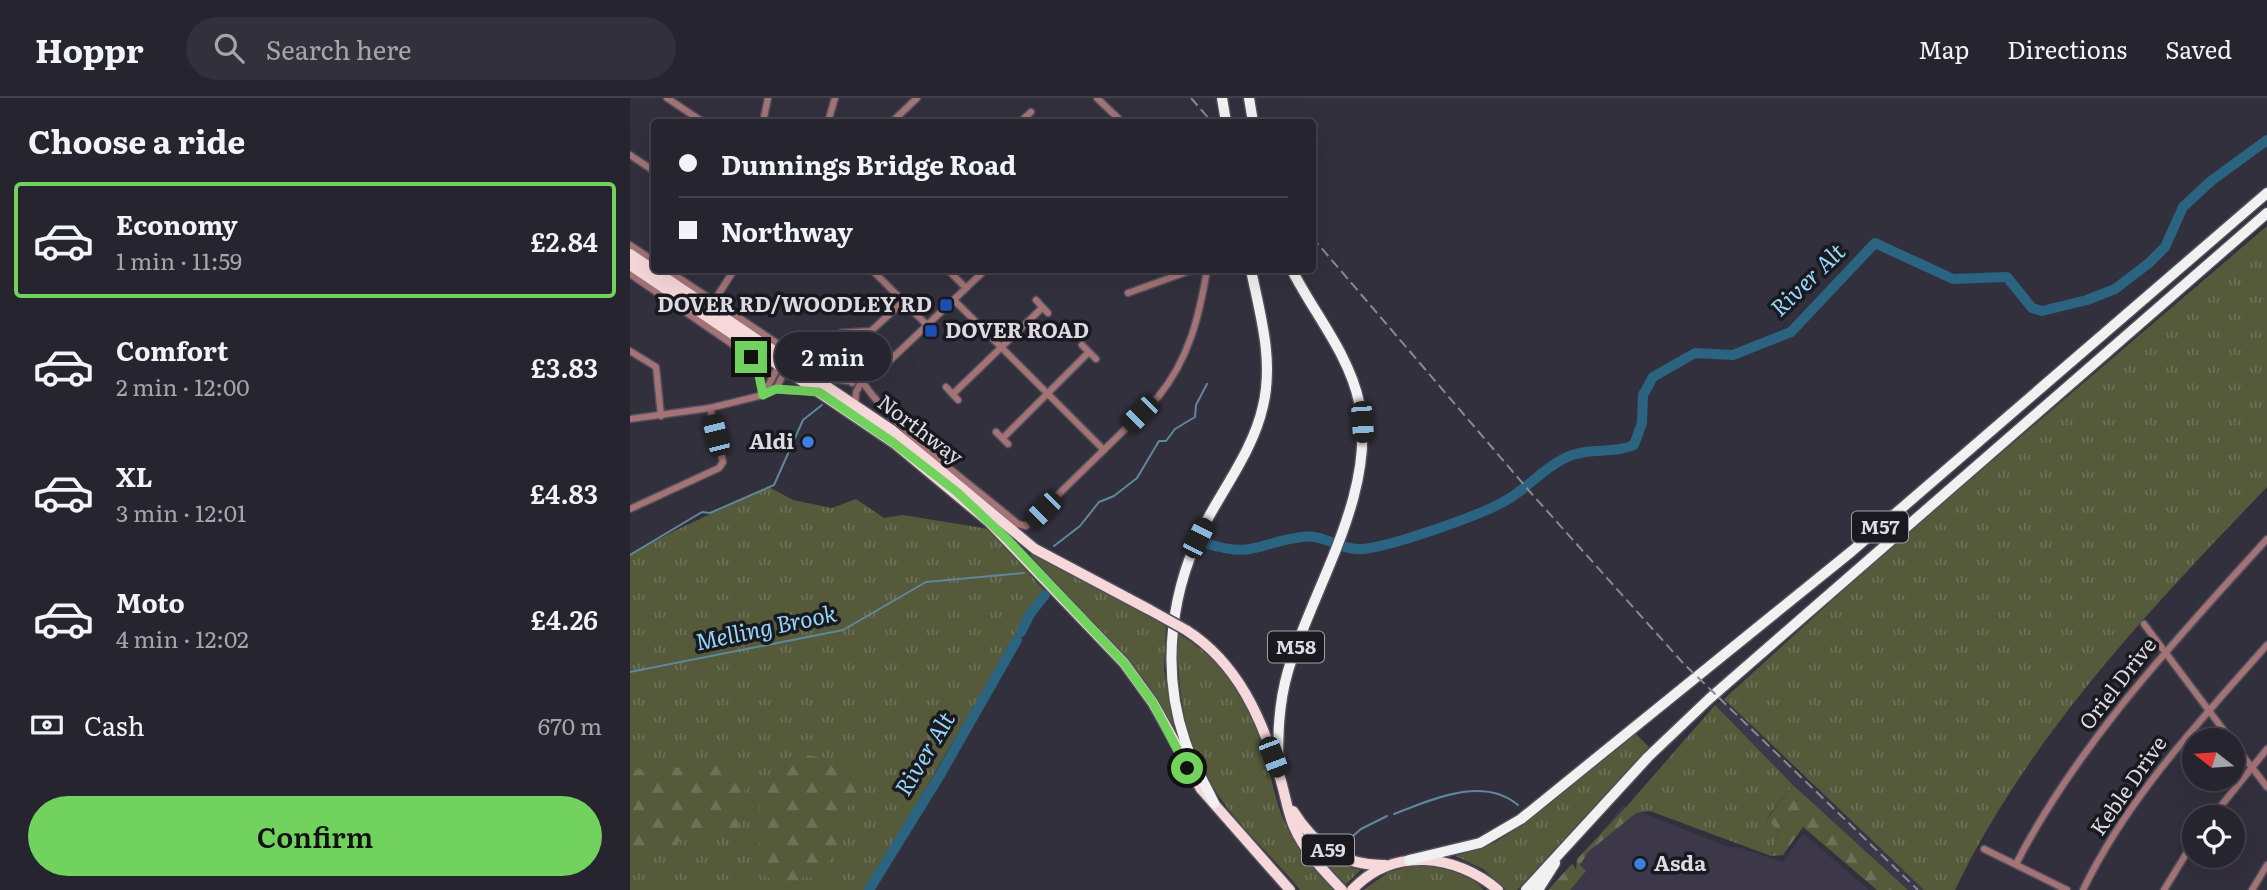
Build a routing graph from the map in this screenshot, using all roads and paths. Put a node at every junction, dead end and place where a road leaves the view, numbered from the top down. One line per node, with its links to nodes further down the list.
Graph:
1 (667, 98): 8 (street)
2 (768, 98): 11 (street)
3 (835, 98): 12 (street)
4 (917, 98): 13 (street)
5 (1097, 98): 15 (street)
6 (1222, 98): 16 (highway)
7 (1249, 98): 17 (highway)
8 (677, 101): 10 (street)
9 (1031, 112): 14 (street)
10 (699, 119)
11 (764, 119)
12 (829, 119)
13 (895, 119)
14 (1026, 119)
15 (1119, 119)
16 (1226, 119)
17 (1252, 119)
18 (630, 155): 19 (street)
19 (651, 169)
20 (2267, 193): 94 (highway, M57)
21 (2267, 213): 93 (highway, M57)
22 (630, 245): 24 (street)
23 (630, 254): 26 (highway, Northway / A59)
24 (651, 259)
25 (630, 265): 56 (highway, Northway / A59)
26 (651, 269)
27 (656, 273): 56 (highway, Northway / A59)
28 (671, 273): 42 (street)
29 (732, 273): 42 (street)
30 (875, 273): 43 (street)
31 (951, 273): 38 (street)
32 (982, 273): 38 (street)
33 (1184, 273): 39 (street)
34 (1206, 273): 76 (street)
35 (1252, 273): 89 (highway)
36 (1294, 273): 87 (highway, M58)
37 (630, 274): 66 (street)
38 (966, 288): 40 (street)
39 (1128, 293)
40 (954, 300): 46 (street); 48 (street)
41 (1036, 300): 44 (street)
42 (713, 301): 53 (street)
43 (904, 301): 46 (street); 53 (street)
44 (1042, 308): 45 (street); 48 (street)
45 (1048, 313)
46 (928, 326): 51 (street)
47 (1082, 345): 50 (street)
48 (1000, 346): 64 (street); 65 (street)
49 (630, 351): 71 (street)
50 (1088, 352): 52 (street); 65 (street)
51 (897, 355): 55 (street); 57 (street)
52 (1096, 359)
53 (834, 364): 54 (street)
54 (850, 364): 55 (street); 60 (street)
55 (868, 364): 57 (street)
56 (784, 365): 58 (highway, Northway / A59); 62 (street); 63 (highway, Northway / A59); 66 (street)
57 (872, 374): 59 (street)
58 (808, 375): 60 (street); 67 (highway, Northway / A59)
59 (862, 381): 60 (street); 69 (street); 76 (street, Northway)
60 (852, 383): 67 (street)
61 (946, 387): 64 (street)
62 (776, 389): 63 (street); 66 (street)
63 (819, 392): 67 (highway, Northway / A59)
64 (954, 393): 68 (street)
65 (1048, 393): 74 (street); 76 (street)
66 (763, 395): 70 (street)
67 (837, 399): 69 (highway, Northway / A59); 89 (highway, Northway / A59)
68 (958, 400)
69 (856, 407): 87 (highway, Northway / A59, bridge)
70 (710, 408): 71 (street); 77 (street)
71 (661, 416): 72 (street)
72 (630, 419)
73 (996, 432): 74 (street)
74 (1003, 438): 75 (street)
75 (1008, 444)
76 (1104, 450)
77 (630, 509)
78 (2267, 540): 81 (street, Oriel Drive)
79 (2144, 624): 81 (street)
80 (2267, 645): 82 (street, Keble Drive)
81 (2163, 653): 82 (street); 96 (street, Oriel Drive)
82 (2208, 710): 83 (street); 106 (street, Keble Drive)
83 (2222, 728)
84 (2267, 749): 86 (street)
85 (2245, 759): 86 (street)
86 (2251, 767): 88 (street); 91 (street)
87 (1278, 771): 90 (highway, A59)
88 (2267, 787)
89 (1214, 803): 101 (highway, A59)
90 (1288, 803): 97 (highway, A59); 102 (highway)
91 (2221, 805)
92 (1984, 849): 96 (street)
93 (1558, 857): 100 (highway, M57); 104 (highway, M57)
94 (1409, 860): 97 (highway, A59); 99 (highway, A59)
95 (2182, 861): 107 (street)
96 (2016, 864): 105 (street)
97 (1389, 865): 103 (highway)
98 (2267, 865): 108 (street)
99 (1494, 888)
100 (1540, 889)
101 (1290, 890)
102 (1342, 890)
103 (1353, 890)
104 (1526, 890)
105 (2067, 890)
106 (2083, 890)
107 (2164, 890)
108 (2252, 890)

